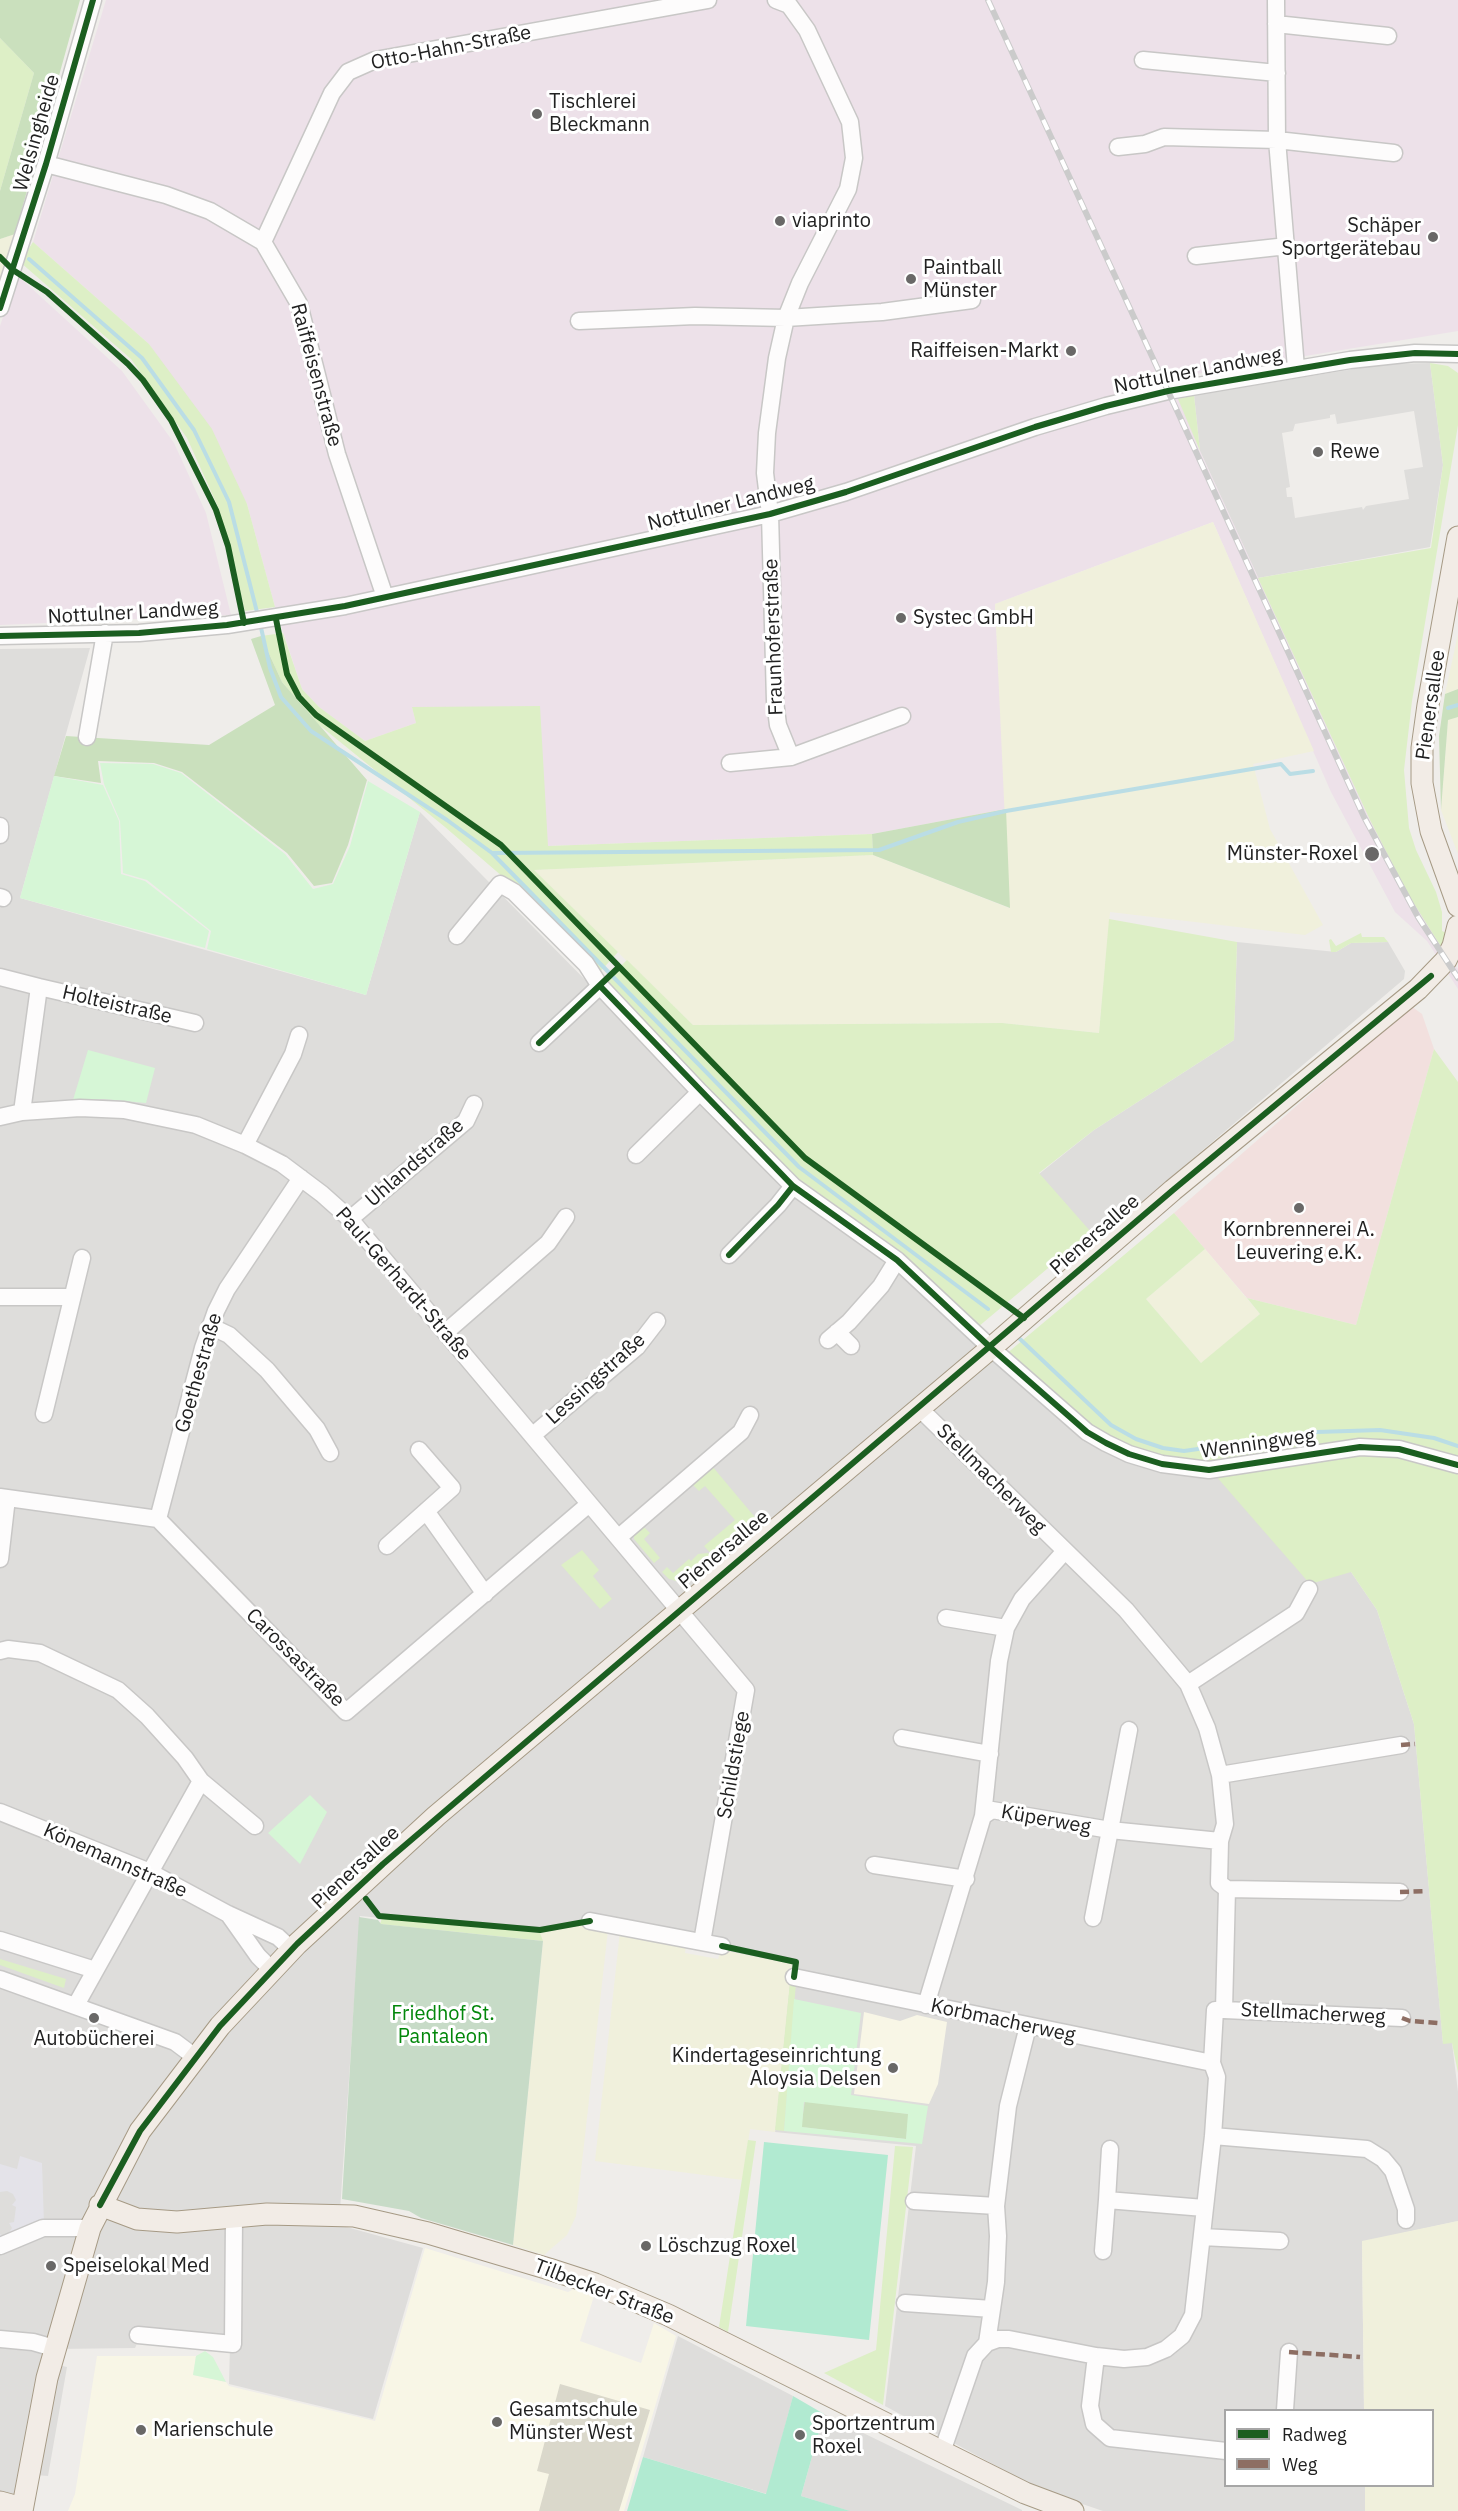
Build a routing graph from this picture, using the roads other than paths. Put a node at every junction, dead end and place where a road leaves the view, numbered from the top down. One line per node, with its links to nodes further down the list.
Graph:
1 (93, 0): 12 (street, Welsingheide)
2 (708, 0): 13 (street, Otto-Hahn-Straße)
3 (776, 0): 18 (street)
4 (1276, 0): 5 (street)
5 (1276, 24): 6 (street); 8 (street)
6 (1388, 36)
7 (1143, 60): 8 (street)
8 (1277, 73): 9 (street)
9 (1277, 140): 10 (street); 11 (street); 14 (street)
10 (1118, 147)
11 (1394, 153)
12 (46, 164): 13 (street); 17 (street, Welsingheide)
13 (263, 242): 24 (street, Raiffeisenstraße)
14 (1287, 246): 15 (street); 21 (street)
15 (1196, 256)
16 (972, 300): 18 (street)
17 (0, 308)
18 (786, 318): 19 (street); 22 (street)
19 (579, 321)
20 (1458, 354): 21 (street, Nottulner Landweg)
21 (1296, 368): 22 (street, Nottulner Landweg)
22 (770, 514): 24 (street, Nottulner Landweg); 29 (street, Fraunhoferstraße)
23 (1458, 537): 33 (main road, Pienersallee)
24 (385, 597): 25 (street, Nottulner Landweg)
25 (105, 633): 26 (street, Nottulner Landweg); 28 (street, Nottulner Landweg)
26 (0, 636)
27 (902, 716): 29 (street)
28 (87, 737)
29 (791, 756): 30 (street)
30 (730, 763)
31 (0, 826): 32 (street)
32 (0, 835)
33 (1458, 906)
34 (1458, 926): 61 (main road, Pienersallee)
35 (457, 936): 37 (street, Wenningweg)
36 (0, 977): 38 (street, Holteistraße)
37 (600, 986): 41 (street); 42 (street, Wenningweg)
38 (39, 987): 39 (street, Holteistraße); 44 (street, Holteistraße)
39 (195, 1023)
40 (299, 1035): 46 (street)
41 (539, 1043)
42 (700, 1092): 47 (street); 49 (street, Wenningweg)
43 (474, 1104): 51 (street, Uhlandstraße)
44 (22, 1112): 45 (street, Paul-Gerhardt-Straße); 46 (street, Paul-Gerhardt-Straße)
45 (0, 1117)
46 (245, 1145): 48 (street, Paul-Gerhardt-Straße)
47 (636, 1155)
48 (302, 1178): 51 (street, Paul-Gerhardt-Straße); 58 (street, Goethestraße)
49 (793, 1186): 52 (street); 54 (street, Wenningweg)
50 (566, 1217): 59 (street)
51 (351, 1219): 59 (street, Paul-Gerhardt-Straße)
52 (729, 1256)
53 (82, 1258): 56 (street)
54 (897, 1260): 60 (street); 61 (street, Wenningweg)
55 (0, 1296): 56 (street)
56 (71, 1297): 63 (street)
57 (657, 1322): 65 (street, Lessingstraße)
58 (210, 1326): 67 (street); 72 (street, Goethestraße)
59 (446, 1332): 65 (street, Paul-Gerhardt-Straße)
60 (851, 1346)
61 (991, 1348): 62 (main road, Pienersallee); 68 (street, Wenningweg)
62 (918, 1407): 75 (street, Stellmacherweg); 79 (main road, Pienersallee)
63 (44, 1414)
64 (750, 1415): 73 (street)
65 (532, 1435): 70 (street, Paul-Gerhardt-Straße)
66 (419, 1450): 71 (street)
67 (330, 1453)
68 (1458, 1465)
69 (4, 1498): 72 (street); 76 (street)
70 (589, 1504): 73 (street, Paul-Gerhardt-Straße); 78 (street, Carossastraße)
71 (426, 1511): 74 (street); 78 (street)
72 (158, 1519): 78 (street, Carossastraße)
73 (619, 1538): 79 (street, Paul-Gerhardt-Straße)
74 (387, 1546)
75 (1064, 1552): 81 (street); 83 (street, Stellmacherweg)
76 (0, 1559)
77 (1310, 1588): 83 (street)
78 (485, 1594)
79 (680, 1609): 104 (street, Schildstiege); 106 (main road, Pienersallee)
80 (946, 1618): 81 (street)
81 (1006, 1628): 87 (street)
82 (0, 1651): 89 (street)
83 (1188, 1684): 88 (street, Stellmacherweg)
84 (1129, 1730): 93 (street, Küperweg)
85 (902, 1738): 87 (street)
86 (1401, 1745): 88 (street)
87 (990, 1754): 91 (street)
88 (1220, 1775): 94 (street, Stellmacherweg)
89 (201, 1781): 92 (street); 96 (street)
90 (0, 1812): 96 (street, Könemannstraße)
91 (983, 1816): 93 (street, Küperweg); 97 (street)
92 (255, 1826)
93 (1110, 1830): 94 (street, Küperweg); 101 (street, Küperweg)
94 (1220, 1841): 98 (street, Stellmacherweg)
95 (874, 1865): 97 (street)
96 (150, 1872): 100 (street, Könemannstraße); 107 (street)
97 (966, 1879): 112 (street)
98 (1227, 1889): 99 (street); 113 (street, Stellmacherweg)
99 (1400, 1892)
100 (228, 1914): 106 (street, Könemannstraße); 108 (street, Könemannstraße)
101 (1093, 1918)
102 (590, 1920): 104 (street)
103 (0, 1940): 107 (street)
104 (702, 1942): 105 (street)
105 (722, 1946)
106 (292, 1950): 108 (main road, Pienersallee)
107 (95, 1970): 111 (street)
108 (272, 1970): 116 (main road, Pienersallee)
109 (794, 1977): 112 (street, Korbmacherweg)
110 (0, 1979): 111 (street)
111 (76, 2005): 116 (street)
112 (926, 2005): 115 (street, Korbmacherweg)
113 (1224, 2010): 114 (street, Stellmacherweg); 117 (street, Stellmacherweg)
114 (1402, 2018)
115 (1028, 2026): 117 (street, Korbmacherweg); 123 (street)
116 (195, 2057): 122 (main road, Pienersallee)
117 (1212, 2063): 118 (street, Stellmacherweg)
118 (1213, 2136): 124 (street, Stellmacherweg); 126 (street)
119 (1110, 2149): 120 (street)
120 (1107, 2200): 124 (street); 131 (street)
121 (914, 2201): 123 (street)
122 (100, 2205): 125 (main road, Tilbecker Straße); 127 (main road, Pienersallee)
123 (996, 2206): 133 (street)
124 (1204, 2208): 128 (street, Stellmacherweg)
125 (234, 2218): 134 (street); 142 (main road, Tilbecker Straße)
126 (1406, 2220)
127 (90, 2228): 130 (street); 137 (main road, Pienersallee)
128 (1202, 2237): 129 (street); 139 (street, Stellmacherweg)
129 (1280, 2241)
130 (0, 2246)
131 (1103, 2251)
132 (905, 2303): 133 (street)
133 (992, 2309): 136 (street)
134 (138, 2335)
135 (0, 2339): 137 (street)
136 (987, 2343): 139 (street, Stellmacherweg); 142 (street)
137 (54, 2348): 144 (main road, Pienersallee)
138 (1289, 2352): 140 (street)
139 (1096, 2356): 141 (street)
140 (1285, 2409)
141 (1224, 2451)
142 (942, 2452): 145 (main road, Tilbecker Straße)
143 (0, 2502): 144 (main road)
144 (23, 2510)
145 (1073, 2511)

